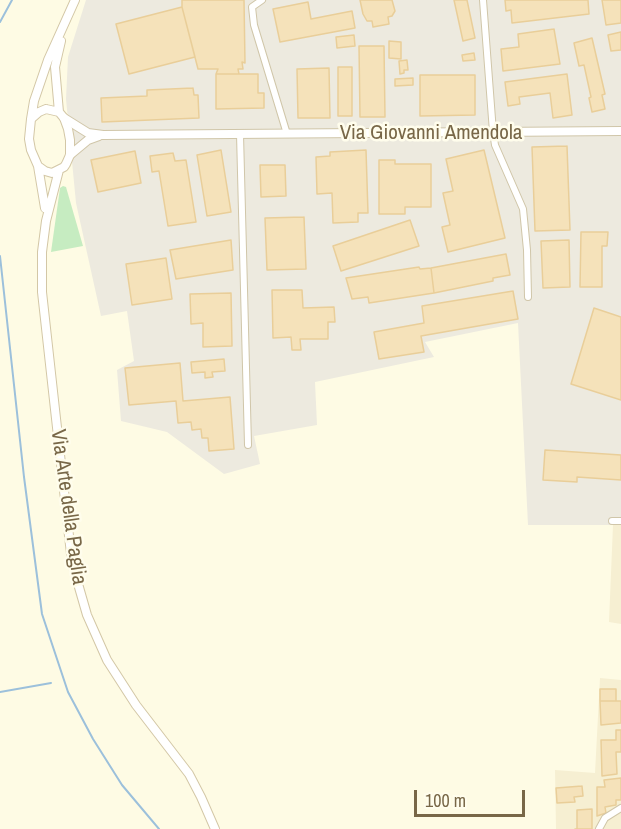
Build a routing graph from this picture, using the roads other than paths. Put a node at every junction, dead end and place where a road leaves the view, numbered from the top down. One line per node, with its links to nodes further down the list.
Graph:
1 (75, 0): 4 (main road, Via Arte della Paglia)
2 (262, 0): 10 (street)
3 (483, 0): 8 (street)
4 (68, 17): 5 (main road, Via Arte della Paglia); 6 (main road, Via Arte della Paglia)
5 (61, 115): 6 (main road); 11 (street, Via Giovanni Amendola); 12 (main road, Via Arte della Paglia)
6 (31, 119): 13 (main road, Via Arte della Paglia)
7 (621, 131): 8 (street, Via Giovanni Amendola)
8 (493, 132): 10 (street, Via Giovanni Amendola); 16 (street)
9 (240, 134): 10 (street, Via Giovanni Amendola); 11 (street, Via Giovanni Amendola); 17 (street)
10 (287, 134)
11 (103, 135): 12 (street, Via Giovanni Amendola)
12 (70, 155): 14 (main road, Via Arte della Paglia)
13 (38, 166): 14 (main road); 15 (main road, Via Arte della Paglia)
14 (59, 170): 15 (main road, Via Arte della Paglia)
15 (46, 221): 21 (main road, Via Arte della Paglia)
16 (528, 297)
17 (248, 445)
18 (612, 521): 19 (street)
19 (621, 521)
20 (621, 808): 22 (street)
21 (215, 829)
22 (600, 829)

